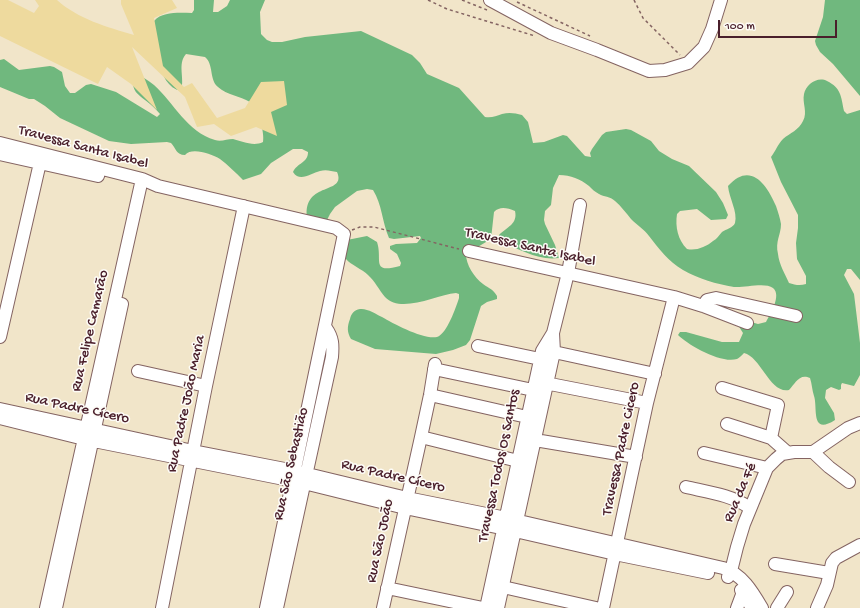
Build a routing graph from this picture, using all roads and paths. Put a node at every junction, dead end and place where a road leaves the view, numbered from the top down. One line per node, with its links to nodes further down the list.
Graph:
1 (428, 0): 6 (path)
2 (490, 0): 8 (street)
3 (512, 0): 7 (path)
4 (634, 0): 8 (path)
5 (721, 0): 8 (street)
6 (538, 37)
7 (591, 37)
8 (688, 63)
9 (0, 143): 11 (street, Travessa Santa Isabel)
10 (0, 154): 11 (street, Travessa Santa Isabel)
11 (41, 159): 12 (street, Travessa Santa Isabel); 19 (street)
12 (148, 184): 14 (street, Travessa Santa Isabel); 40 (street, Rua Felipe Camarão)
13 (580, 205): 17 (street, Travessa Todos Os Santos)
14 (244, 206): 15 (street, Travessa Santa Isabel); 31 (street, Rua Padre João Maria)
15 (347, 232): 16 (path, Travessa Santa Isabel); 51 (street, Rua São Sebastião)
16 (469, 251): 17 (street, Travessa Santa Isabel)
17 (568, 273): 18 (street, Travessa Santa Isabel); 23 (street, Travessa Todos Os Santos)
18 (674, 297): 20 (street, Travessa Santa Isabel); 29 (street, Travessa Padre Cicero)
19 (4, 301): 24 (street)
20 (703, 306): 21 (street); 22 (street, Travessa Santa Isabel)
21 (796, 316)
22 (747, 322)
23 (553, 333): 26 (street, Travessa Todos Os Santos); 27 (street, Travessa Todos Os Santos)
24 (0, 337)
25 (478, 346): 27 (street)
26 (554, 352): 29 (street); 30 (street, Travessa Todos Os Santos)
27 (540, 359): 30 (street, Travessa Todos Os Santos)
28 (138, 371): 31 (street)
29 (655, 374): 34 (street, Travessa Padre Cicero)
30 (538, 385): 33 (street, Rua São João); 34 (street); 36 (street, Travessa Todos Os Santos); 43 (street, Travessa Todos Os Santos)
31 (206, 386): 47 (street, Rua Padre João Maria)
32 (722, 388): 42 (street)
33 (430, 395): 36 (street); 41 (street, Rua São João)
34 (647, 403): 48 (street, Travessa Padre Cicero)
35 (0, 409): 40 (street, Rua Padre Cícero)
36 (527, 417): 49 (street, Travessa Todos Os Santos)
37 (0, 418): 40 (street, Rua Padre Cícero)
38 (727, 424): 42 (street)
39 (858, 427): 44 (street)
40 (89, 434): 47 (street, Rua Padre Cícero); 67 (street, Rua Felipe Camarão); 68 (street, Rua Felipe Camarão)
41 (421, 437): 49 (street); 54 (street, Rua São João)
42 (771, 438): 46 (street)
43 (535, 440): 48 (street); 56 (street, Travessa Todos Os Santos)
44 (814, 452): 46 (street); 52 (street)
45 (704, 453): 50 (street)
46 (788, 453): 50 (street, Rua da Fé)
47 (192, 456): 51 (street, Rua Padre Cícero); 69 (street, Rua Padre João Maria)
48 (636, 457): 58 (street, Travessa Padre Cicero)
49 (518, 461): 56 (street, Travessa Todos Os Santos)
50 (767, 468): 55 (street, Rua da Fé)
51 (300, 477): 54 (street, Rua Padre Cícero); 66 (street, Rua São Sebastião)
52 (849, 482)
53 (686, 487): 55 (street)
54 (406, 503): 56 (street, Rua Padre Cícero); 63 (street, Rua São João)
55 (750, 508): 61 (street, Rua da Fé)
56 (510, 525): 58 (street, Rua Padre Cícero); 62 (street, Travessa Todos Os Santos); 72 (street, Travessa Todos Os Santos)
57 (860, 545): 60 (street)
58 (616, 549): 61 (street, Rua Padre Cícero); 75 (street, Travessa Padre Cicero)
59 (775, 564): 60 (street)
60 (829, 572): 80 (street)
61 (729, 575): 64 (street, Rua Padre Cícero); 78 (street, Rua Padre Cícero)
62 (503, 587): 73 (street, Travessa Todos Os Santos); 74 (street)
63 (387, 588): 70 (street, Rua São João); 71 (street)
64 (742, 592): 76 (street); 77 (street, Rua Padre Cícero)
65 (787, 592): 79 (street)
66 (273, 603)
67 (46, 608)
68 (56, 608)
69 (162, 608)
70 (383, 608)
71 (483, 608)
72 (486, 608)
73 (498, 608)
74 (596, 608)
75 (603, 608)
76 (737, 608)
77 (752, 608)
78 (762, 608)
79 (777, 608)
80 (817, 608)

